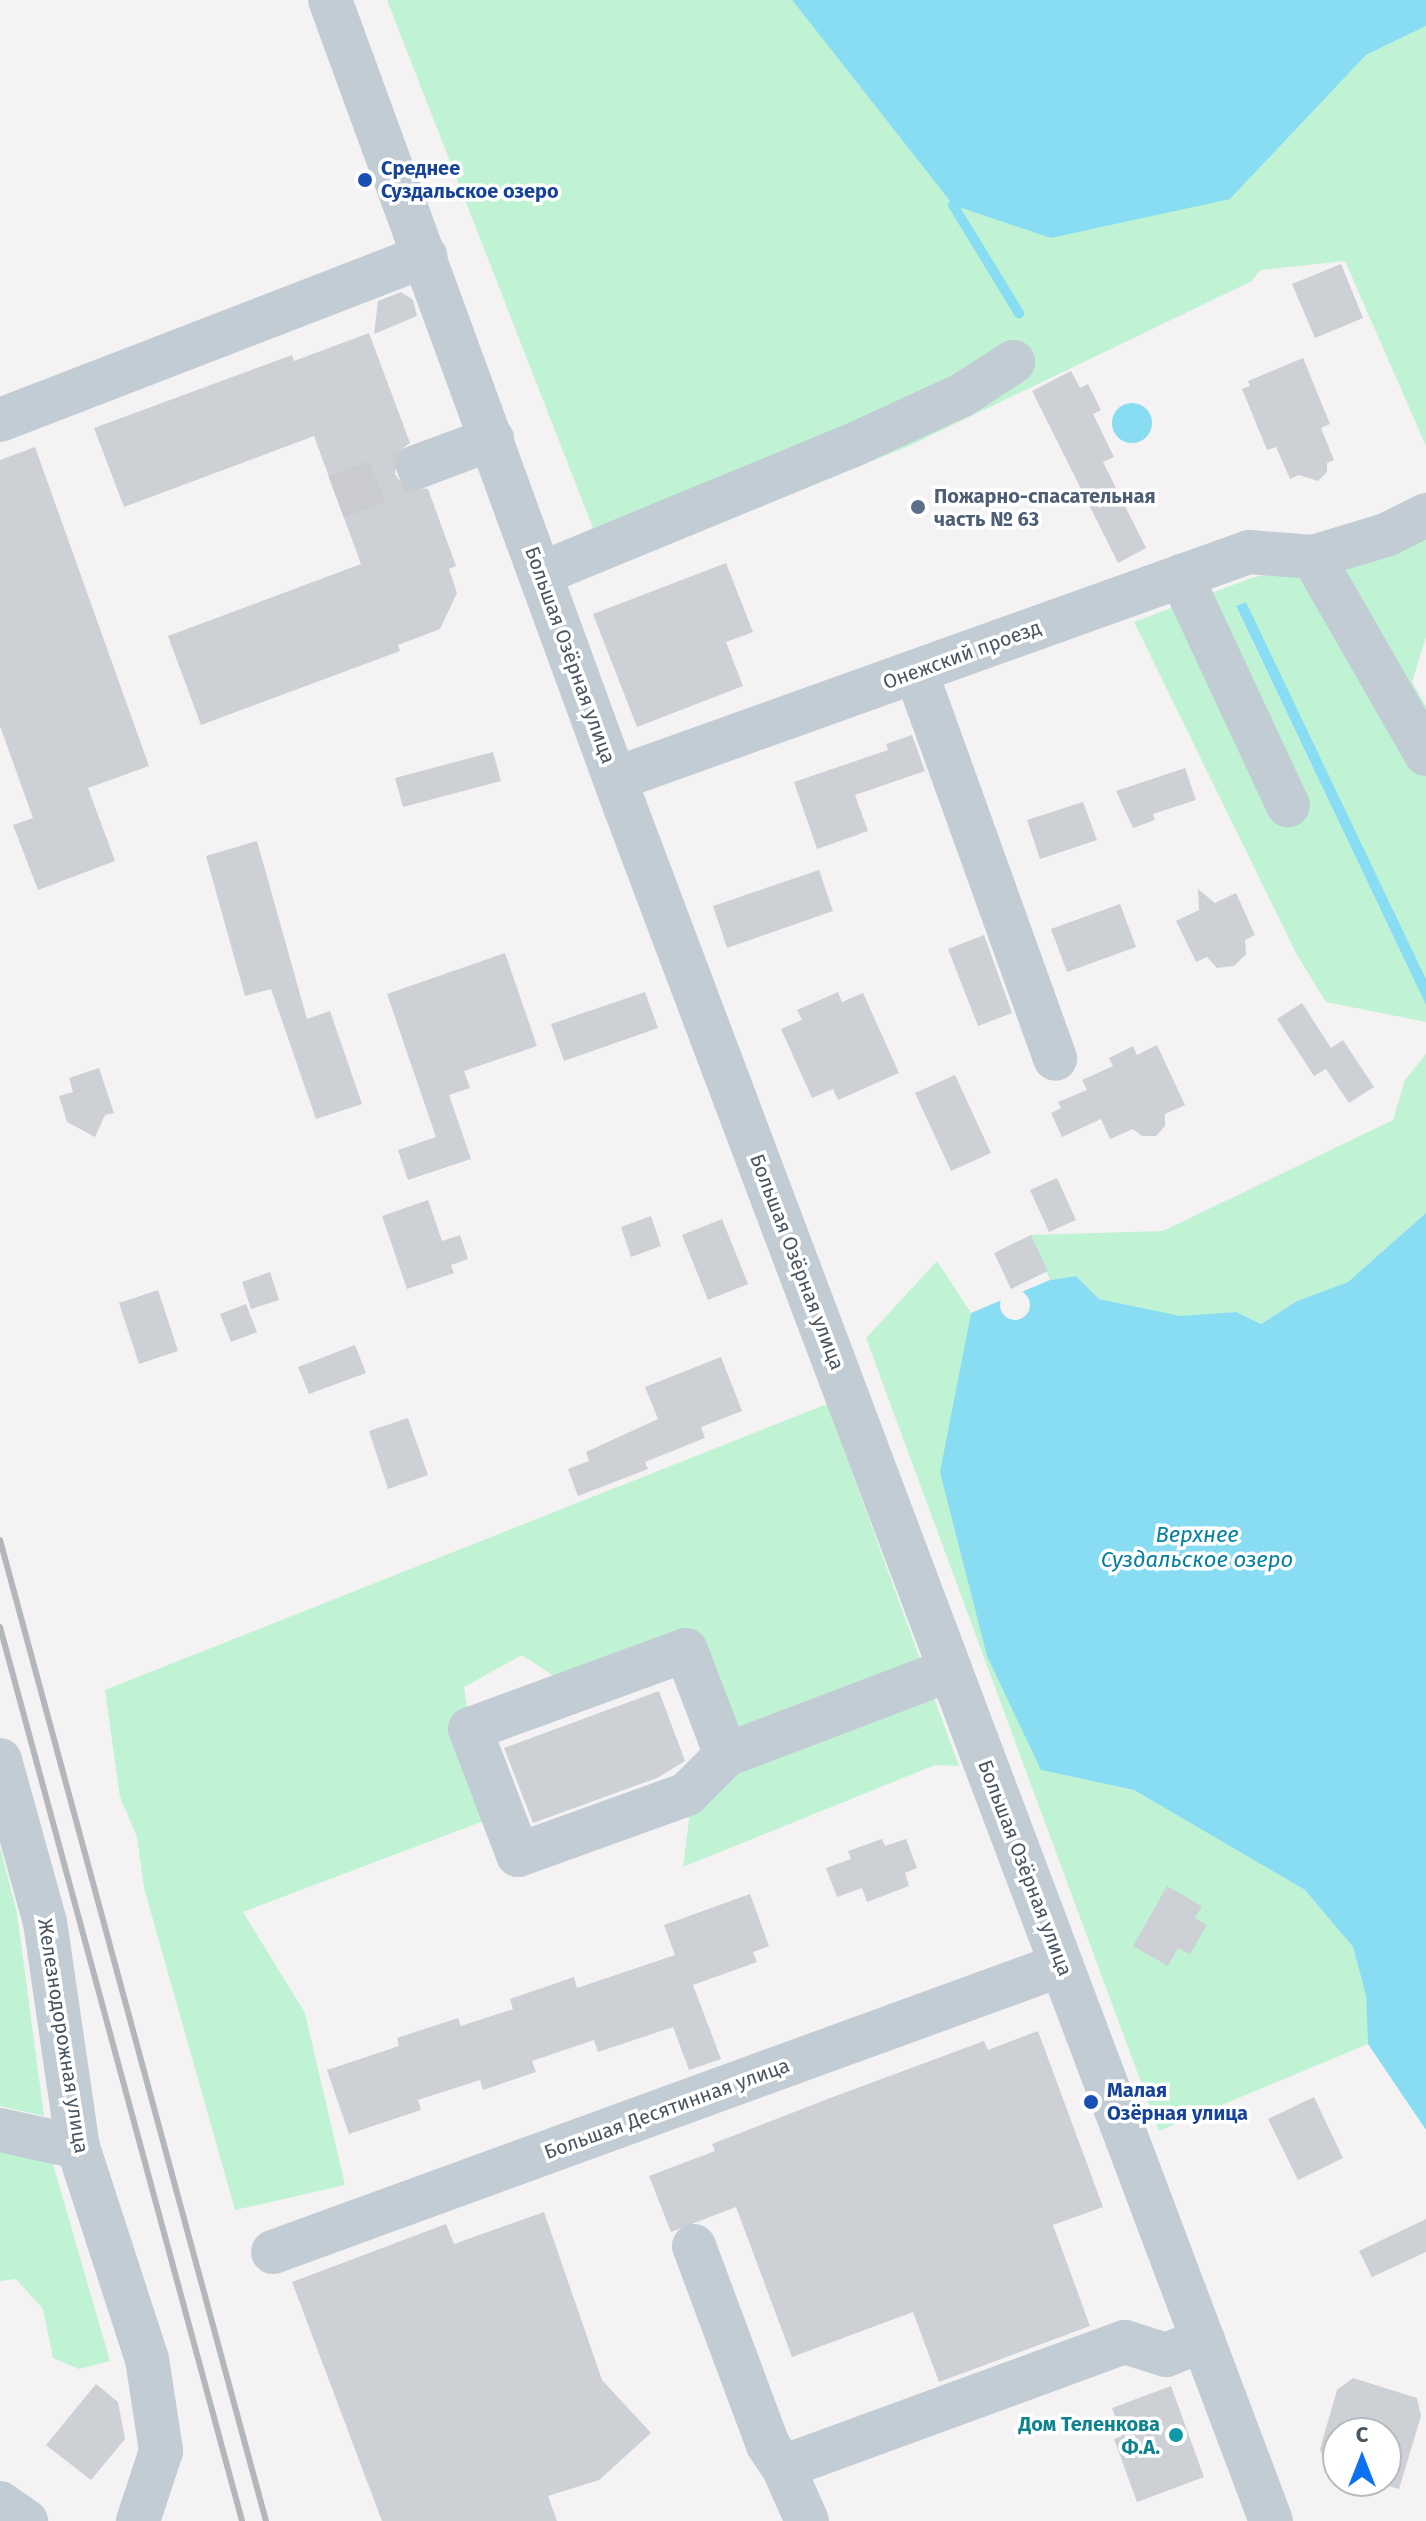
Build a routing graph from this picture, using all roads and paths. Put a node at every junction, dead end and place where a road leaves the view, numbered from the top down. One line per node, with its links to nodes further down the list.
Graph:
1 (330, 0): 2 (street, Большая Озёрная улица)
2 (425, 256): 4 (street); 5 (street, Большая Озёрная улица)
3 (1013, 362): 9 (street)
4 (0, 420)
5 (492, 439): 6 (street); 9 (street, Большая Озёрная улица)
6 (419, 466)
7 (1426, 515): 8 (street)
8 (1313, 557): 10 (street, Онежский проезд); 12 (street)
9 (540, 574): 13 (street, Большая Озёрная улица)
10 (1181, 576): 11 (street, Онежский проезд); 14 (street)
11 (916, 672): 13 (street, Онежский проезд); 15 (street)
12 (1426, 754)
13 (615, 779): 16 (street, Большая Озёрная улица)
14 (1288, 805)
15 (1055, 1059)
16 (950, 1670): 17 (street); 19 (street, Большая Озёрная улица)
17 (726, 1755): 17 (street)
18 (0, 1760): 21 (street, Железнодорожная улица)
19 (1061, 1965): 23 (street, Большая Десятинная улица); 24 (street, Большая Озёрная улица)
20 (0, 2130): 21 (street)
21 (78, 2147): 28 (street, Железнодорожная улица)
22 (694, 2246): 25 (street)
23 (273, 2252)
24 (1203, 2340): 25 (street); 30 (street, Большая Озёрная улица)
25 (783, 2467): 29 (street)
26 (0, 2503): 27 (street)
27 (26, 2521)
28 (138, 2521)
29 (807, 2521)
30 (1271, 2521)

